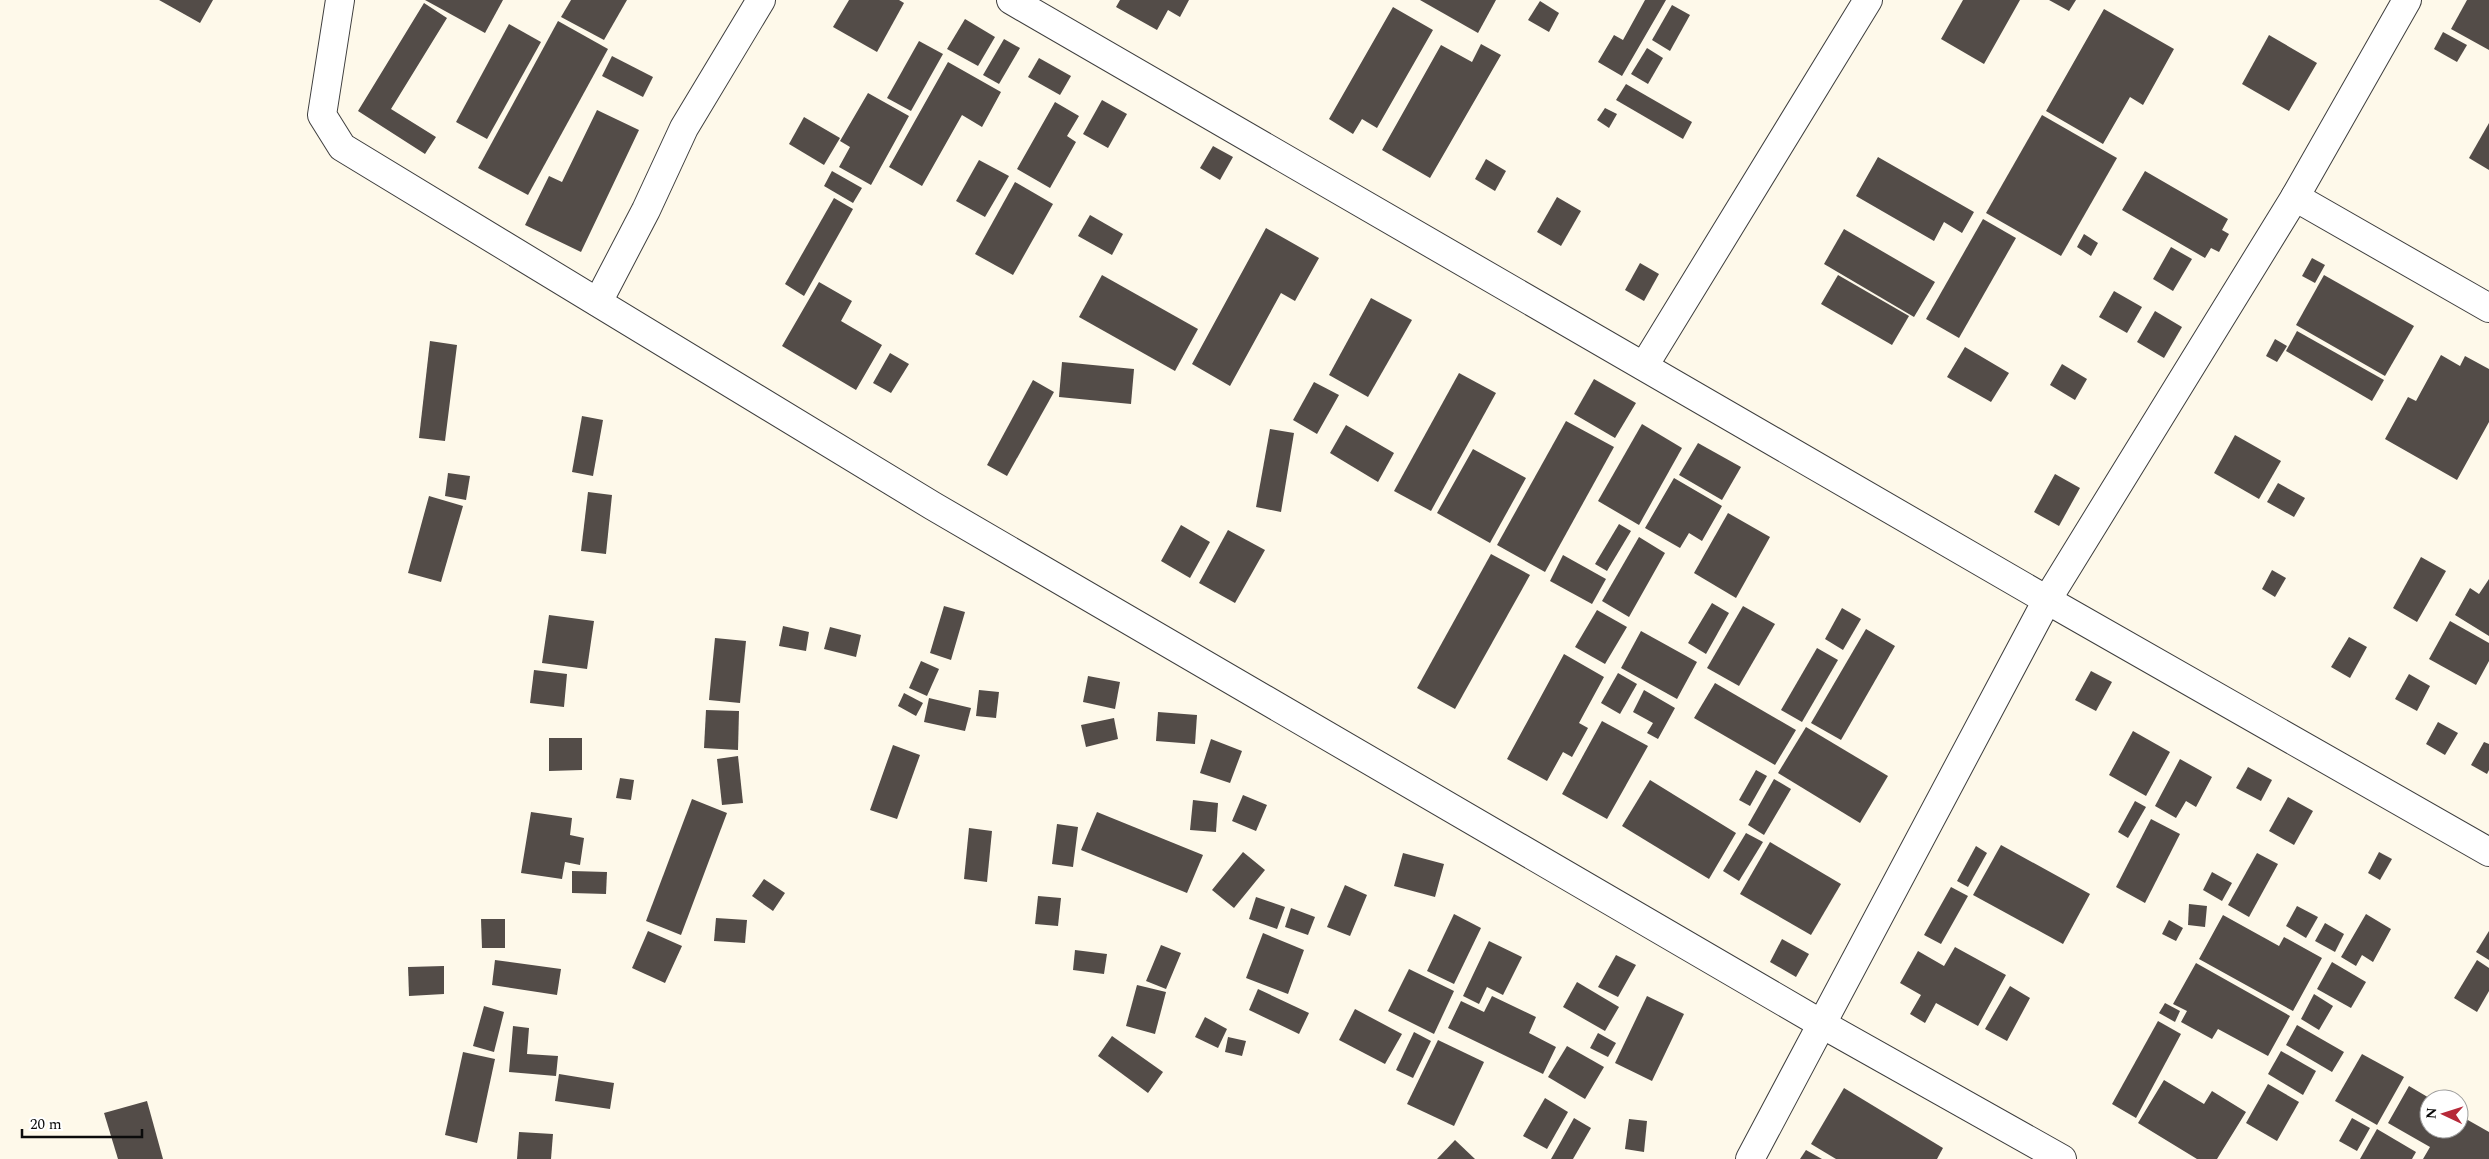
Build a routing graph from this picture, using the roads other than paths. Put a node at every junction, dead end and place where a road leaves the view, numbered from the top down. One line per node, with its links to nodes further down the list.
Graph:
1 (340, 0): 7 (street)
2 (762, 0): 7 (street)
3 (1012, 0): 9 (street)
4 (1868, 0): 9 (street)
5 (2407, 0): 6 (street)
6 (2295, 197): 8 (street); 10 (street)
7 (598, 302): 12 (street)
8 (2489, 308)
9 (1644, 366): 10 (street)
10 (2047, 600): 11 (street); 12 (street)
11 (2489, 852)
12 (1820, 1023): 13 (street); 14 (street)
13 (1750, 1159)
14 (2062, 1159)

